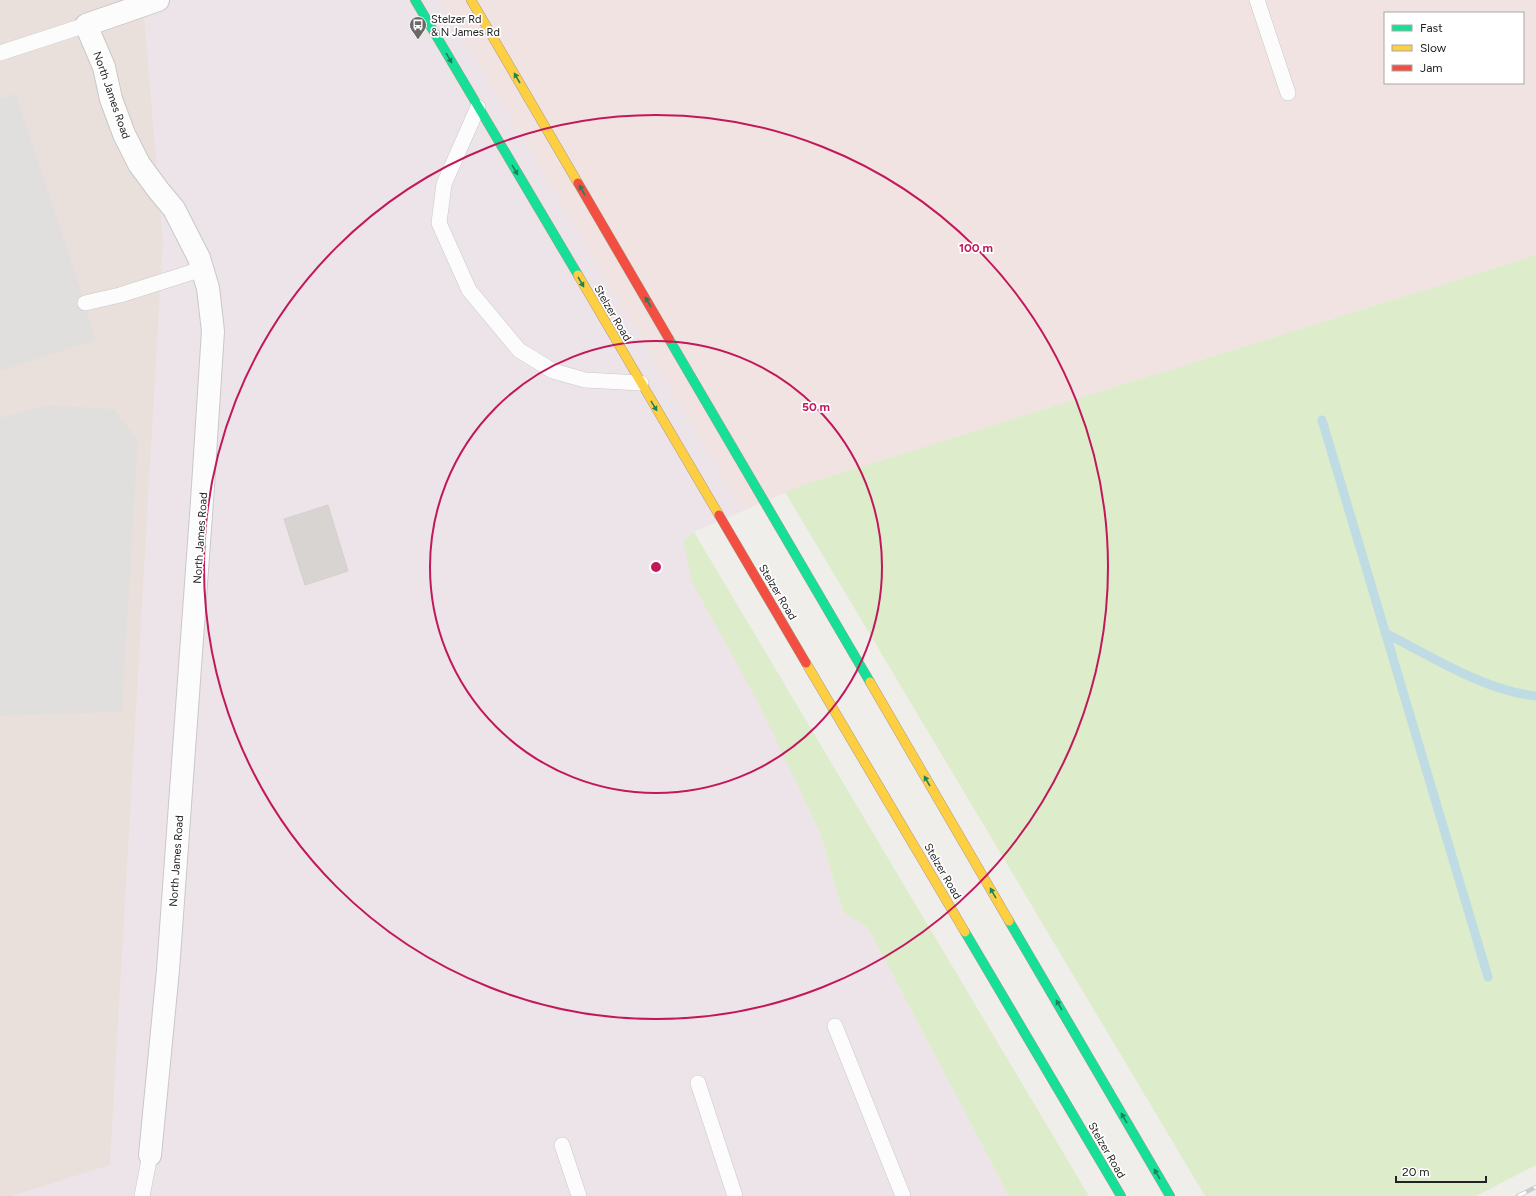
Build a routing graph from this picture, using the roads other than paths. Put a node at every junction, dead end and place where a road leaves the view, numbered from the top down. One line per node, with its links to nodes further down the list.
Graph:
1 (158, 0): 5 (street)
2 (415, 0): 8 (main road, Stelzer Road, one-way to 8)
3 (471, 0): 21 (main road, one-way to 3)
4 (1257, 0): 7 (lane)
5 (86, 25): 6 (lane); 9 (street, North James Road)
6 (0, 54)
7 (1288, 93)
8 (478, 107): 11 (main road, Stelzer Road, one-way to 11); 11 (lane)
9 (202, 269): 10 (lane); 15 (street, North James Road)
10 (85, 303)
11 (641, 383): 20 (main road, Stelzer Road, one-way to 20)
12 (835, 1026): 19 (lane)
13 (698, 1083): 18 (lane)
14 (562, 1145): 17 (lane)
15 (150, 1154): 16 (lane)
16 (142, 1196)
17 (578, 1196)
18 (735, 1196)
19 (903, 1196)
20 (1121, 1196)
21 (1170, 1196)

